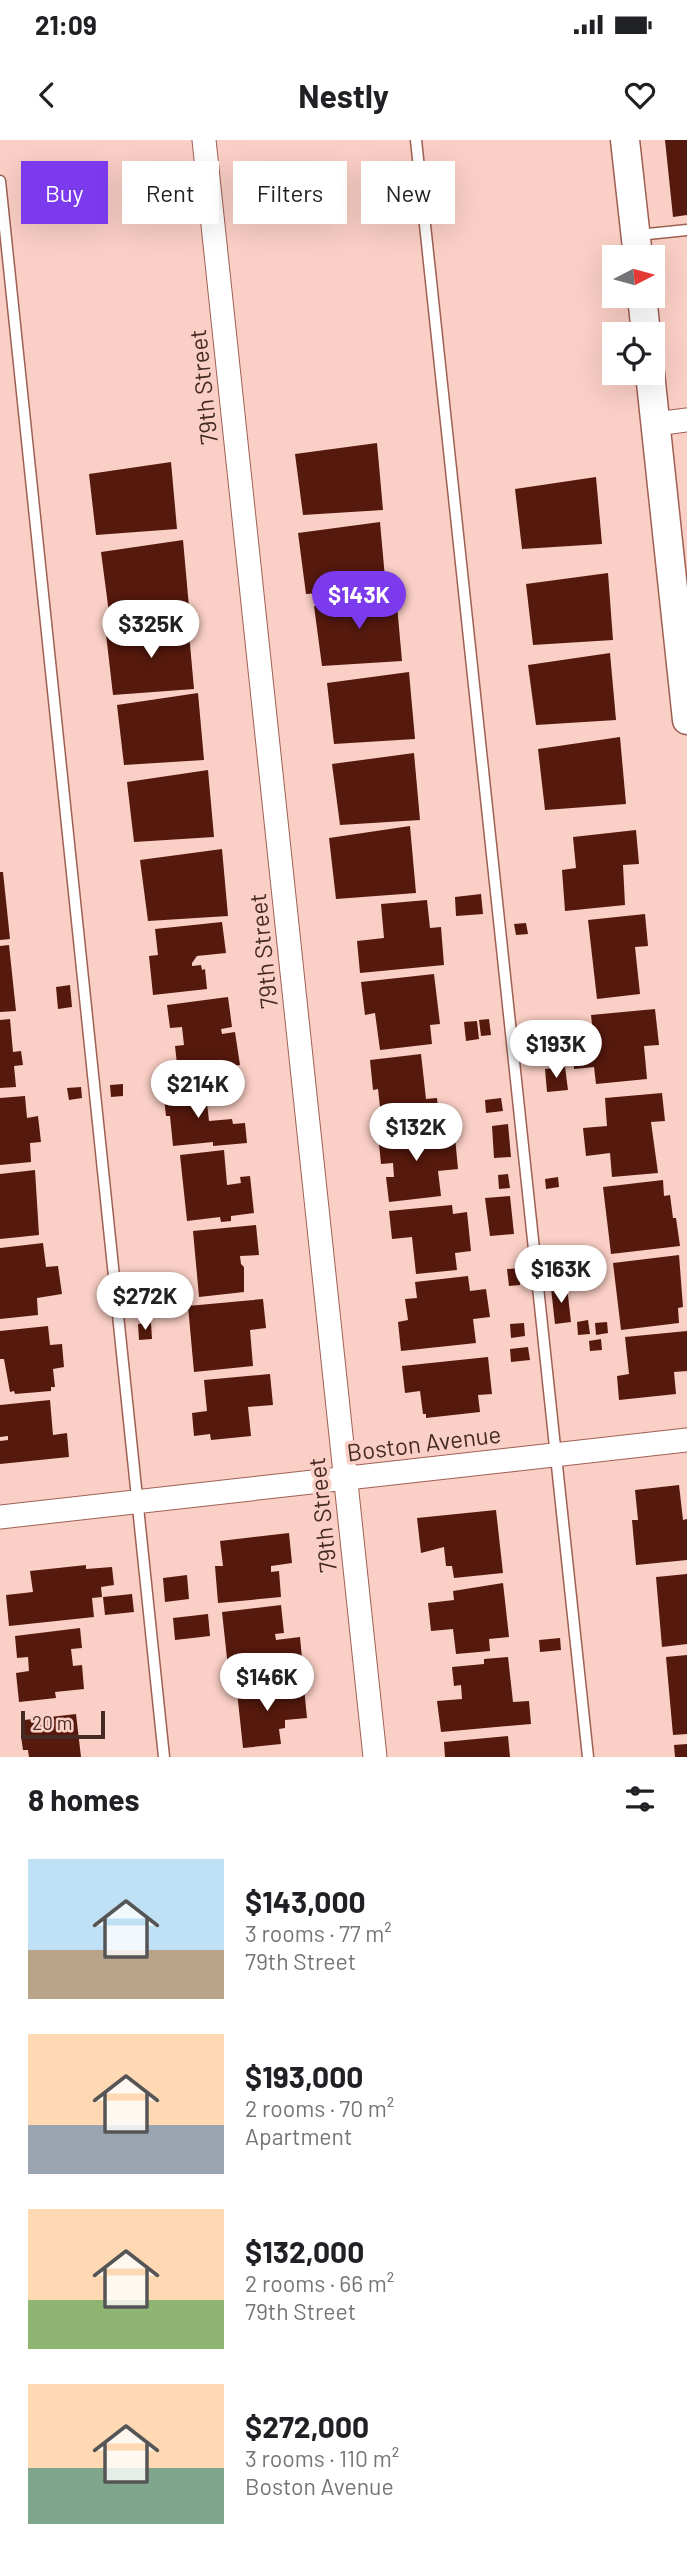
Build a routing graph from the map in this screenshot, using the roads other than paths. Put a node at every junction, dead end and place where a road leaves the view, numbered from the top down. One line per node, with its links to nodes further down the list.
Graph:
1 (204, 140): 15 (street, 79th Street)
2 (416, 140): 14 (lane)
3 (625, 140): 6 (street)
4 (0, 181): 16 (lane)
5 (687, 230): 7 (lane)
6 (637, 245)
7 (640, 245)
8 (651, 385): 10 (street)
9 (687, 420): 10 (street)
10 (656, 424): 11 (street)
11 (681, 602): 12 (street)
12 (687, 720)
13 (687, 1440): 14 (street, Boston Avenue)
14 (554, 1455): 15 (street, Boston Avenue); 20 (lane)
15 (346, 1479): 16 (street, Boston Avenue); 19 (street, 79th Street)
16 (137, 1502): 17 (street, Boston Avenue); 18 (lane)
17 (0, 1517)
18 (164, 1757)
19 (375, 1757)
20 (588, 1757)

